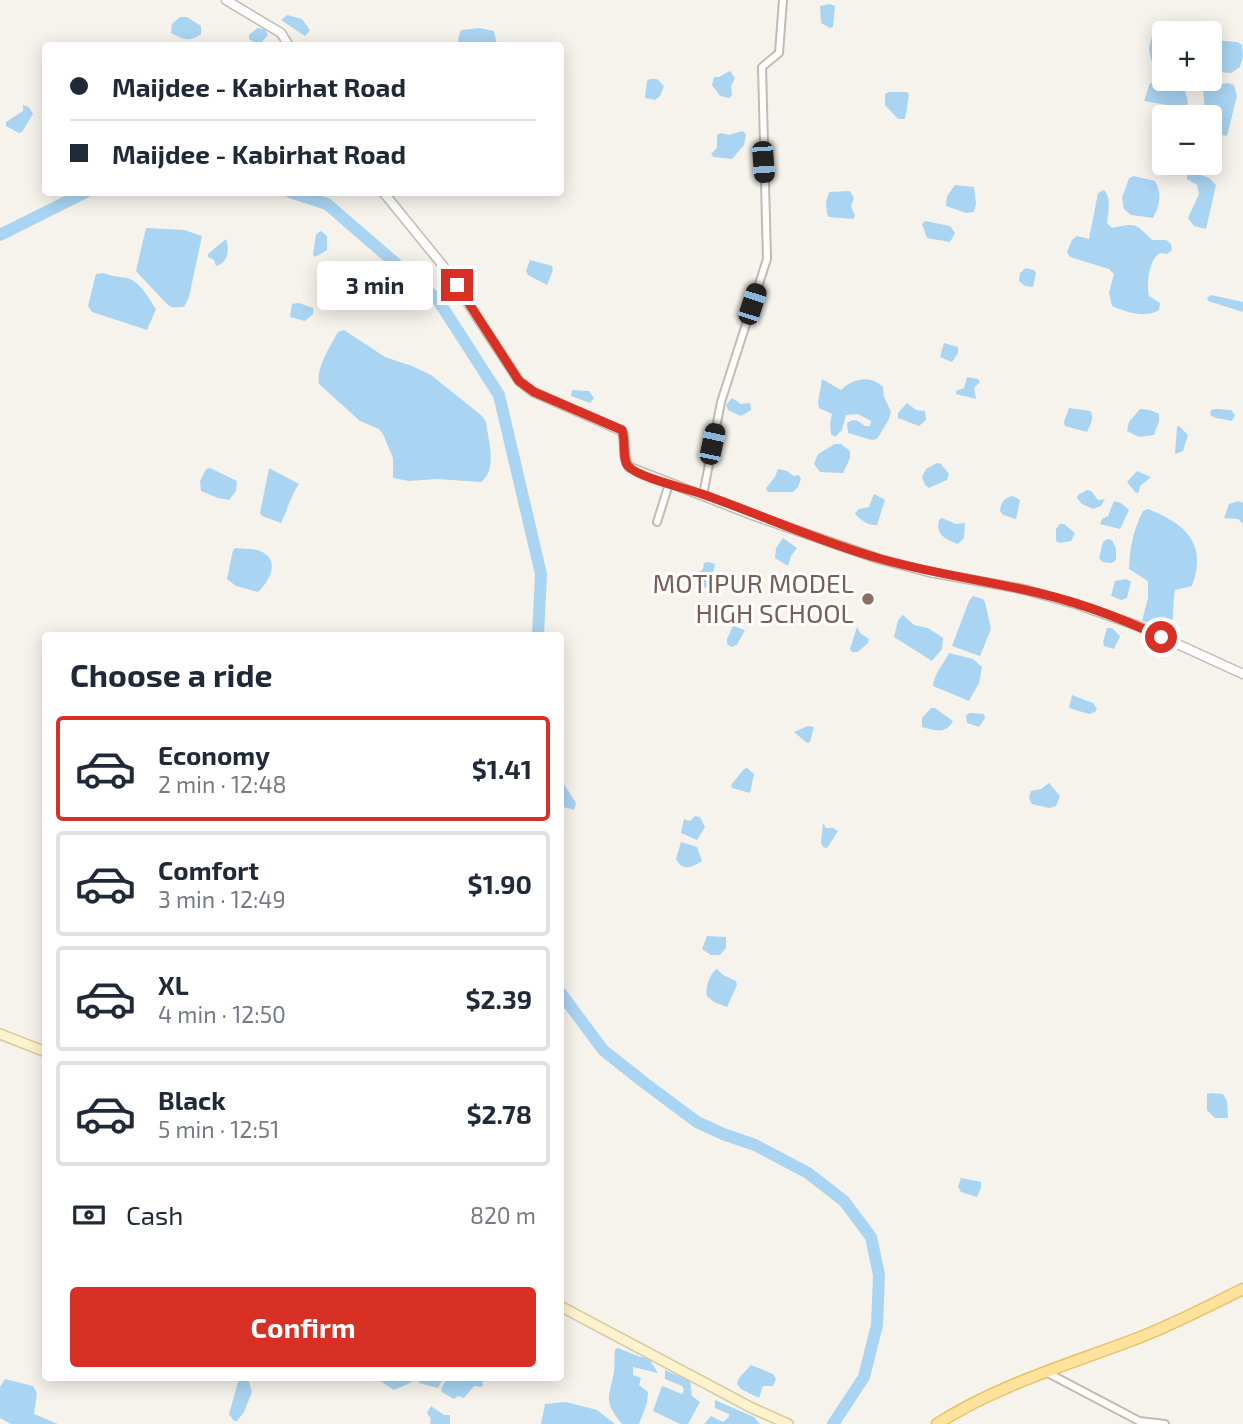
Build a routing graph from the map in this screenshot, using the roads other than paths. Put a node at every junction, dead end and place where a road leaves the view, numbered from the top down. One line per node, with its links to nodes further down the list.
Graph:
1 (226, 0): 3 (street)
2 (783, 0): 6 (street)
3 (287, 42)
4 (386, 196): 5 (street)
5 (669, 484): 6 (street); 7 (street)
6 (703, 495): 8 (street)
7 (657, 522)
8 (1243, 674)
9 (0, 1034): 10 (main road)
10 (42, 1050)
11 (1243, 1289): 13 (main road)
12 (564, 1308): 14 (main road)
13 (1045, 1371): 15 (main road); 16 (street)
14 (788, 1424)
15 (937, 1424)
16 (1165, 1424)

